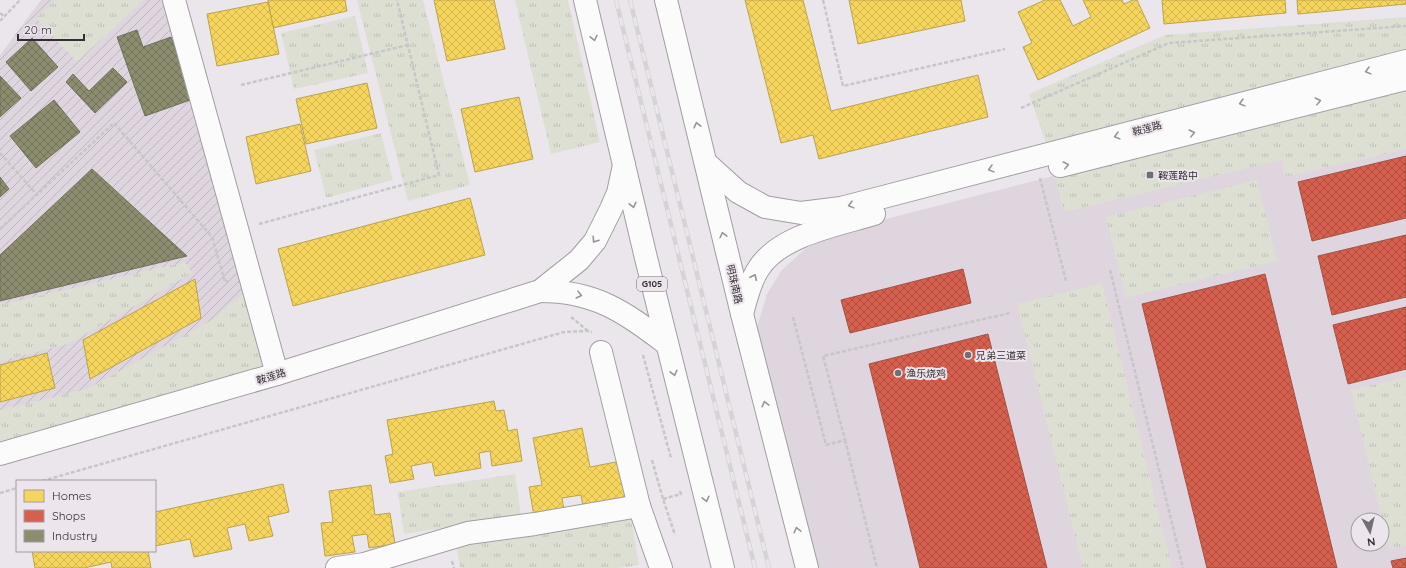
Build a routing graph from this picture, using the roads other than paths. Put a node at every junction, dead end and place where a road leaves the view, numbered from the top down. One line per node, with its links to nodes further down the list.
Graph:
1 (174, 0): 13 (main road)
2 (585, 0): 7 (main road, G105, one-way to 7)
3 (666, 0): 6 (main road, 明珠南路, one-way to 3)
4 (1406, 61): 8 (main road, 鞍莲路, one-way to 8)
5 (1406, 79): 8 (main road, 鞍莲路, one-way to 5)
6 (706, 163): 8 (main road, one-way to 6); 10 (main road, 明珠南路, one-way to 6)
7 (624, 165): 9 (main road, one-way to 9); 12 (main road, G105, one-way to 12)
8 (890, 202): 10 (main road, one-way to 8)
9 (540, 291): 12 (main road, one-way to 12); 13 (main road, 鞍莲路)
10 (742, 314): 19 (main road, 明珠南路, one-way to 10)
11 (597, 343): 15 (main road)
12 (667, 344): 18 (main road, G105, one-way to 18)
13 (277, 374): 14 (main road, 鞍莲路)
14 (0, 454)
15 (639, 506): 16 (main road); 17 (main road)
16 (337, 568)
17 (662, 568)
18 (723, 568)
19 (807, 568)

